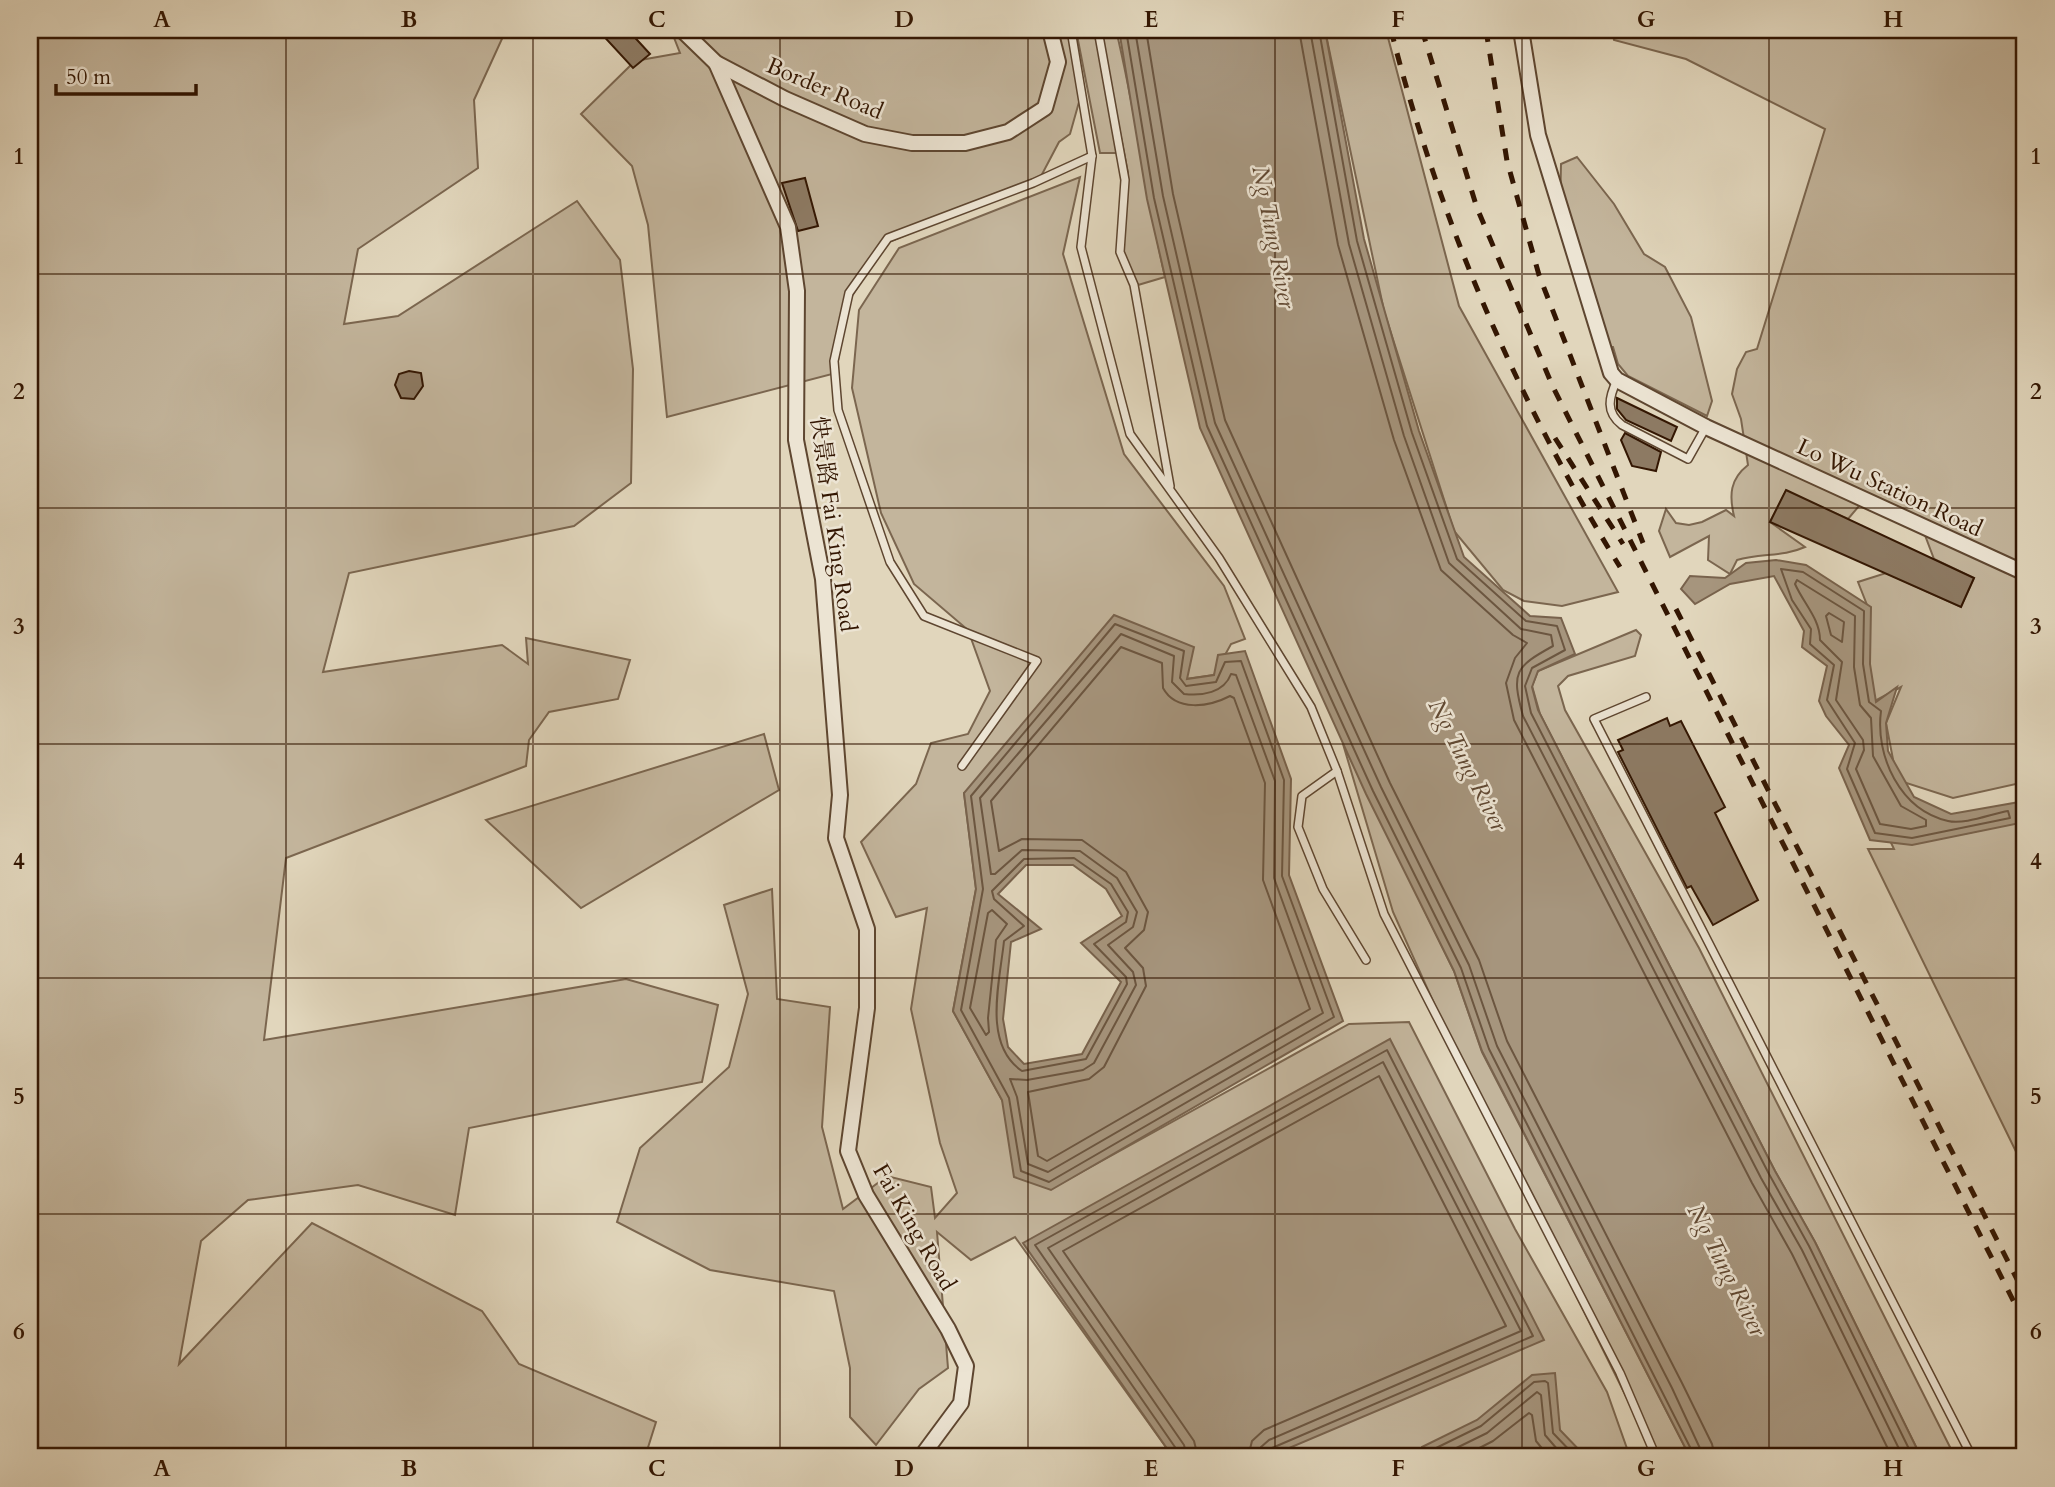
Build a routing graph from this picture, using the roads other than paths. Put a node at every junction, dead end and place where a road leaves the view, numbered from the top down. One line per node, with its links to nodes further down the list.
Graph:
1 (682, 30): 6 (street, Border Road)
2 (1050, 30): 6 (street, Border Road)
3 (1071, 30): 7 (lane)
4 (1098, 30): 10 (lane)
5 (1521, 30): 8 (street)
6 (716, 63): 16 (street, Fai King Road)
7 (1092, 156): 10 (lane); 13 (lane)
8 (1617, 380): 9 (street, Lo Wu Station Road); 9 (lane)
9 (1706, 427): 11 (street, Lo Wu Station Road)
10 (1170, 490): 14 (lane)
11 (2025, 573)
12 (1646, 697): 18 (lane)
13 (962, 766)
14 (1337, 771): 15 (lane); 17 (lane)
15 (1366, 960)
16 (921, 1457)
17 (1656, 1457)
18 (1972, 1457)

